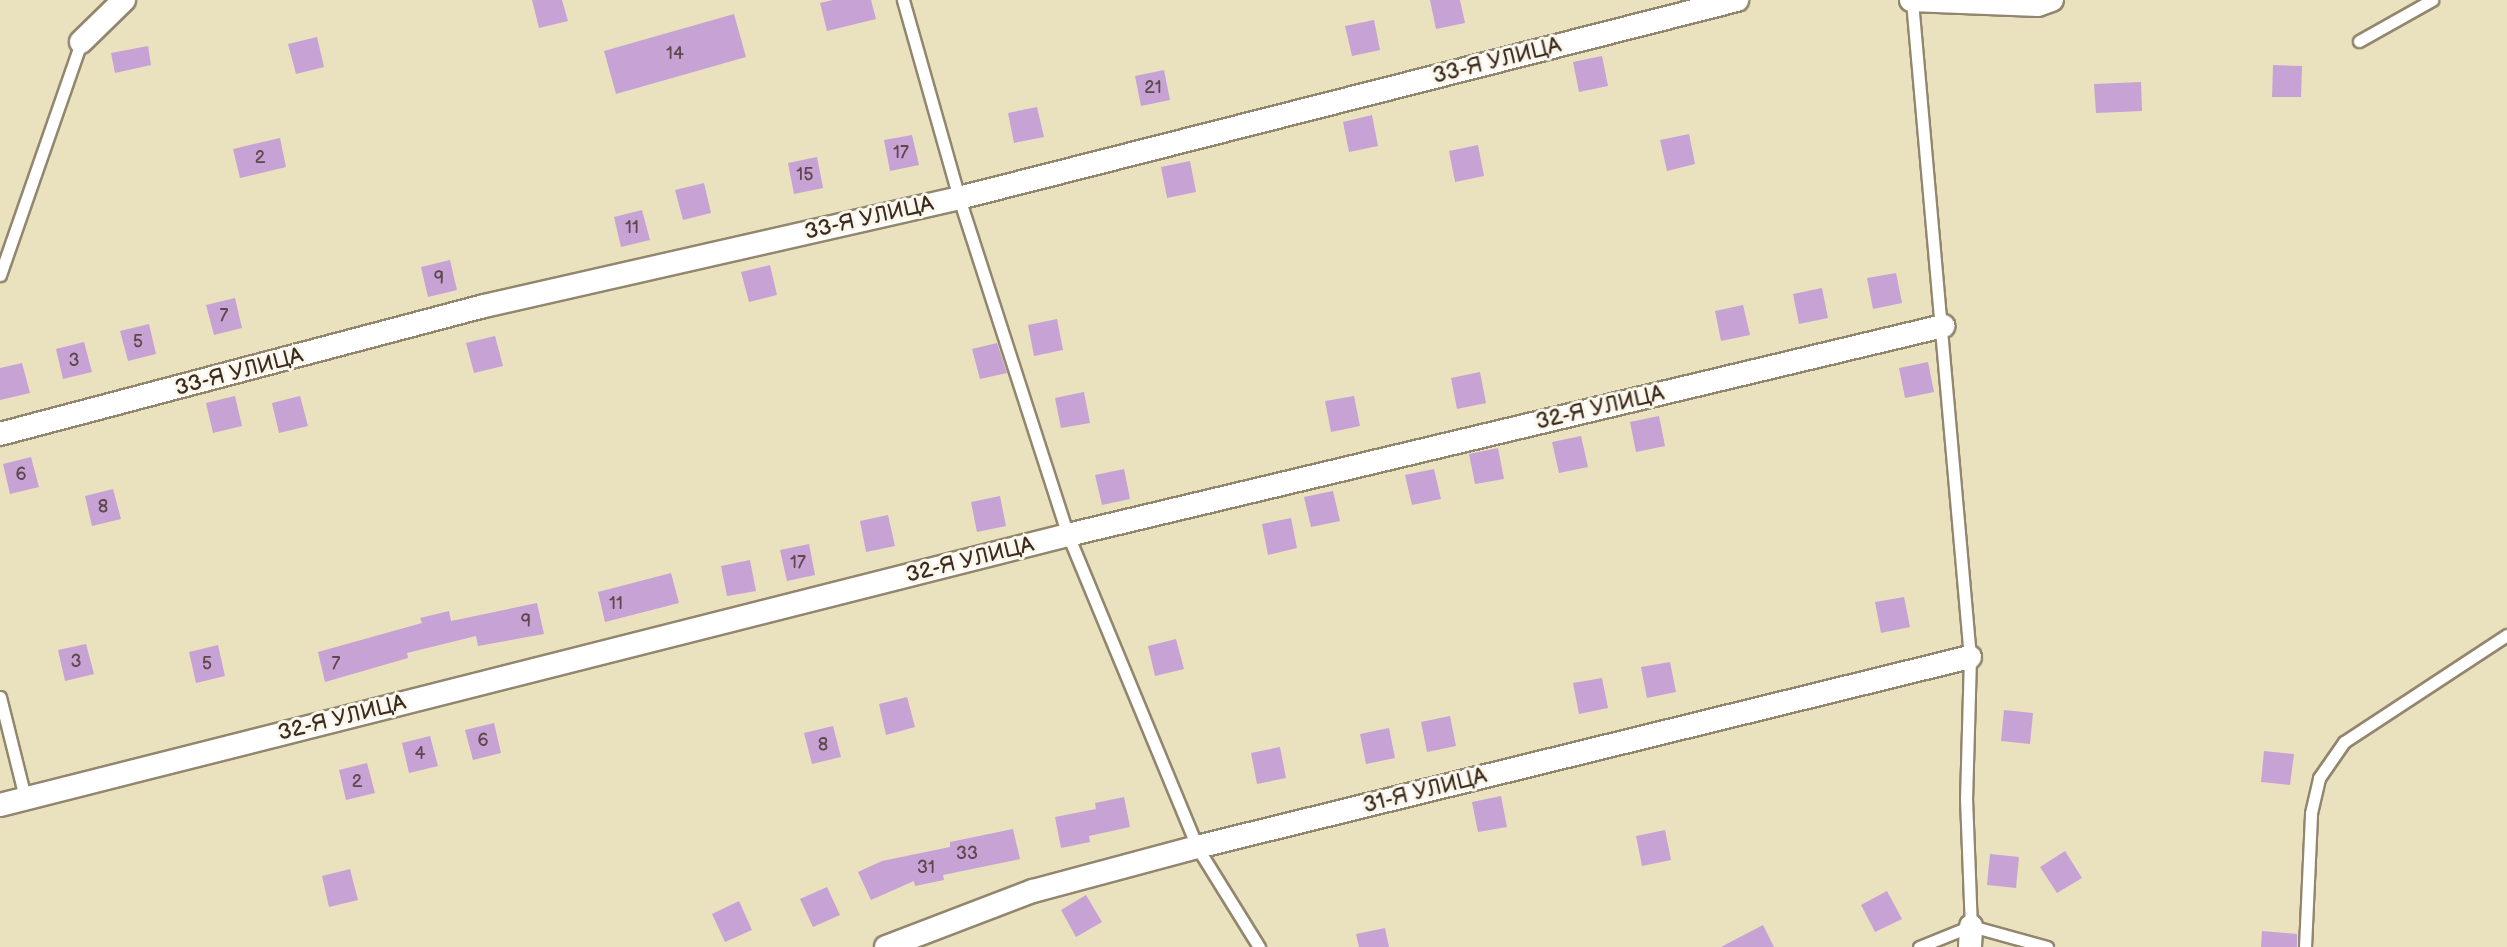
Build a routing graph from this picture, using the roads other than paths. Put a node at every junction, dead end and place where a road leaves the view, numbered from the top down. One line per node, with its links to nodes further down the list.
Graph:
1 (124, 0): 8 (street)
2 (903, 0): 9 (lane)
3 (1737, 0): 9 (street, 33-Я УЛИЦА)
4 (1912, 0): 5 (street); 11 (lane)
5 (2052, 0)
6 (2432, 0): 7 (lane)
7 (2359, 41)
8 (81, 42): 10 (lane)
9 (959, 198): 12 (street, 33-Я УЛИЦА); 13 (lane)
10 (0, 275)
11 (1943, 326): 13 (street, 32-Я УЛИЦА); 15 (lane)
12 (0, 434)
13 (1068, 535): 17 (street, 32-Я УЛИЦА); 19 (lane)
14 (2507, 635): 25 (lane)
15 (1970, 657): 19 (street, 31-Я УЛИЦА); 20 (lane)
16 (0, 697): 17 (lane)
17 (25, 797): 18 (street, 32-Я УЛИЦА)
18 (0, 805)
19 (1197, 847): 21 (street, 31-Я УЛИЦА); 22 (lane)
20 (1970, 936): 23 (lane); 24 (lane)
21 (886, 947)
22 (1259, 947)
23 (1919, 947)
24 (2047, 947)
25 (2305, 947)

